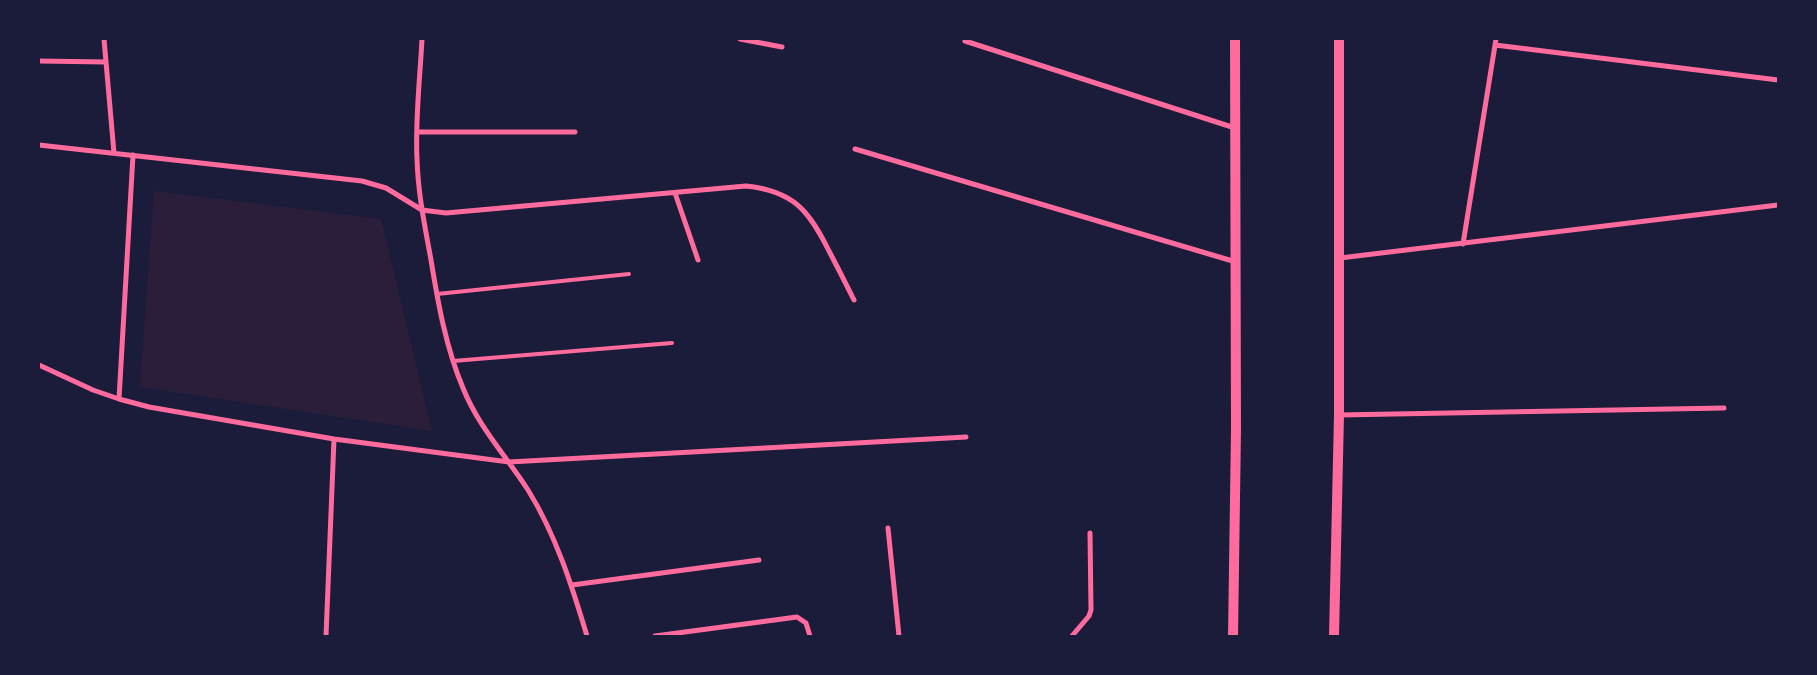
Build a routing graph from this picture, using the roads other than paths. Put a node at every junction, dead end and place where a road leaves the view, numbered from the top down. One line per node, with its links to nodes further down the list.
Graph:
1 (104, 39): 11 (street)
2 (422, 39): 14 (street)
3 (740, 39): 9 (street)
4 (1235, 39): 13 (main road)
5 (1339, 39): 24 (main road)
6 (1496, 39): 8 (street)
7 (965, 41): 13 (street)
8 (1495, 46): 12 (street); 23 (street)
9 (782, 47)
10 (39, 61): 11 (street)
11 (106, 62): 18 (street)
12 (1778, 80)
13 (1235, 128): 26 (main road)
14 (417, 132): 15 (street); 22 (street)
15 (575, 132)
16 (39, 145): 18 (street)
17 (855, 149): 26 (street)
18 (114, 153): 19 (street)
19 (133, 156): 22 (street); 33 (street)
20 (675, 193): 22 (street); 25 (street); 29 (street)
21 (1778, 204): 23 (street)
22 (422, 210): 28 (street)
23 (1463, 244): 24 (street)
24 (1340, 258): 35 (main road)
25 (698, 260)
26 (1236, 263): 49 (main road)
27 (629, 274): 28 (lane)
28 (437, 294): 31 (street)
29 (854, 300)
30 (672, 343): 31 (lane)
31 (453, 361): 38 (street)
32 (39, 366): 33 (street)
33 (119, 399): 37 (street)
34 (1724, 408): 35 (street)
35 (1339, 415): 50 (main road)
36 (966, 437): 38 (street)
37 (334, 438): 38 (street); 43 (street)
38 (509, 462): 42 (street)
39 (888, 528): 47 (street)
40 (1090, 533): 48 (street)
41 (759, 560): 42 (street)
42 (572, 585): 44 (street)
43 (326, 636)
44 (587, 636)
45 (655, 636): 46 (street)
46 (810, 636)
47 (899, 636)
48 (1072, 636)
49 (1233, 636)
50 (1334, 636)

